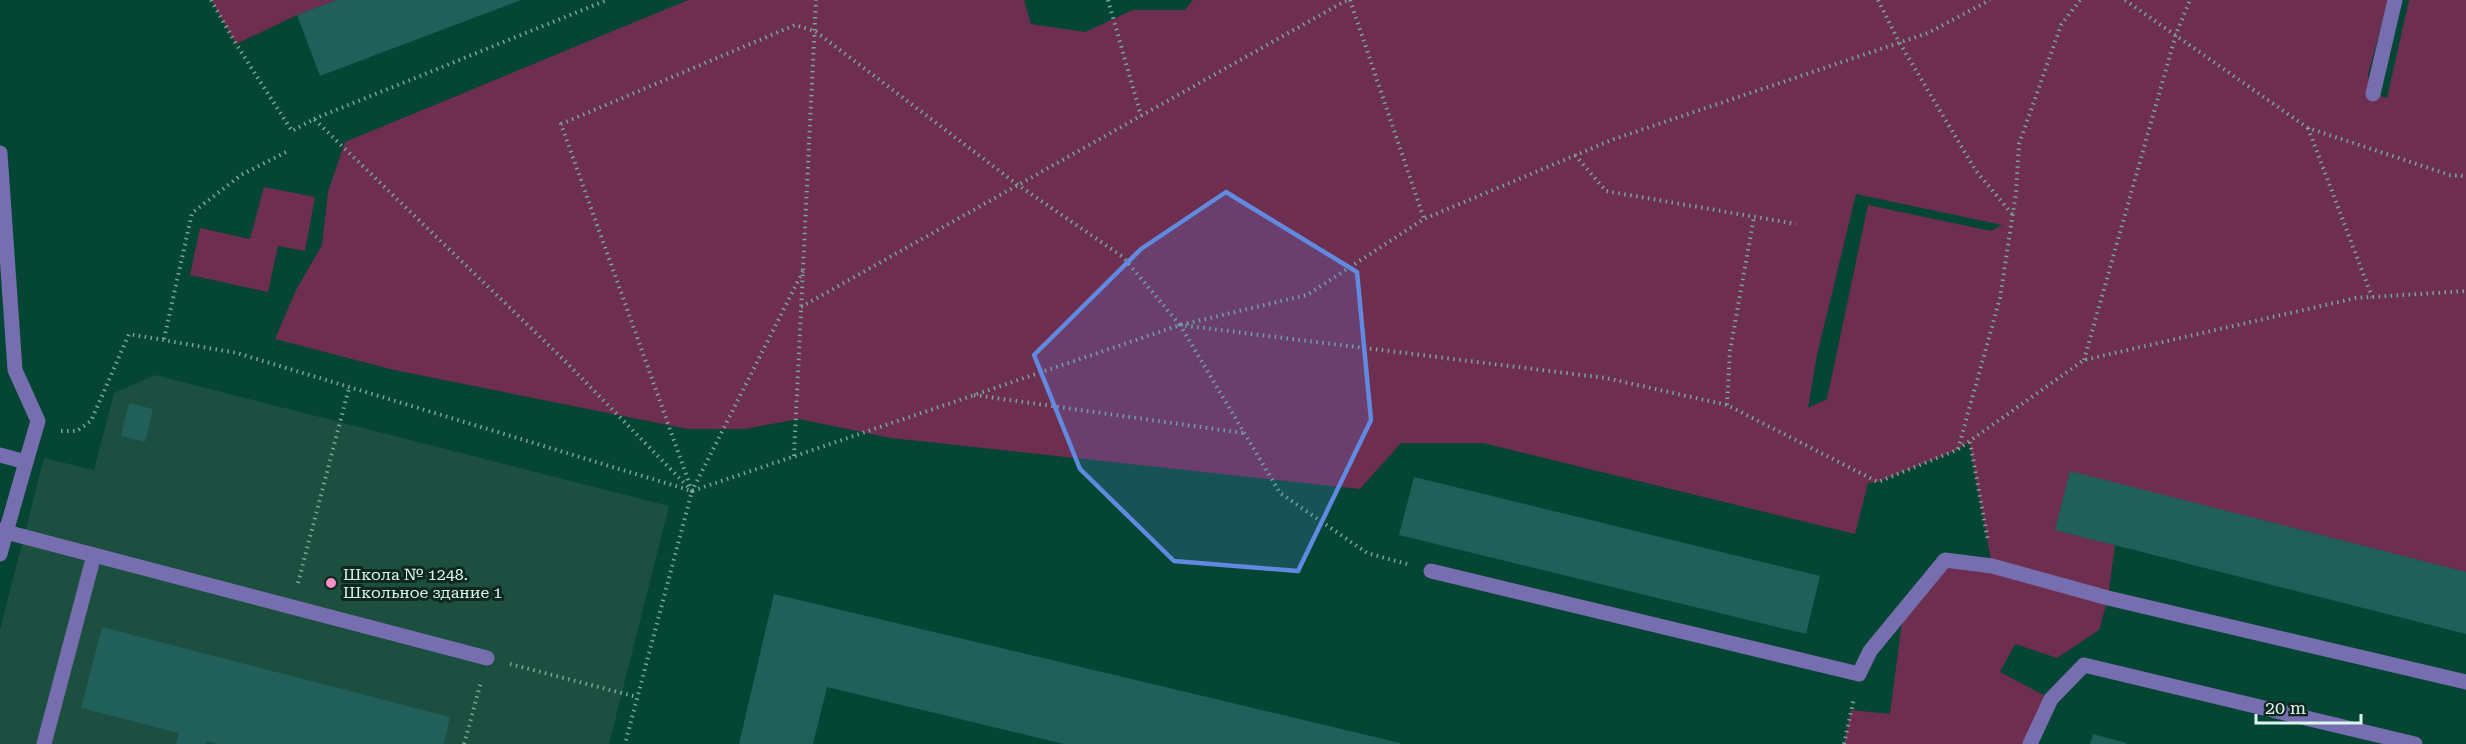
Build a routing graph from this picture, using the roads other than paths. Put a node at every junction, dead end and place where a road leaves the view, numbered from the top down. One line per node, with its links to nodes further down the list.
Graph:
1 (2395, 0): 2 (lane)
2 (2373, 94)
3 (0, 153): 5 (lane)
4 (0, 455): 5 (lane)
5 (26, 462): 6 (lane)
6 (3, 531): 7 (lane); 8 (lane)
7 (0, 554)
8 (94, 555): 10 (lane); 12 (lane)
9 (1431, 571): 11 (lane)
10 (487, 658)
11 (2466, 682)
12 (45, 744)
13 (2030, 744): 14 (lane)
14 (2415, 744)

